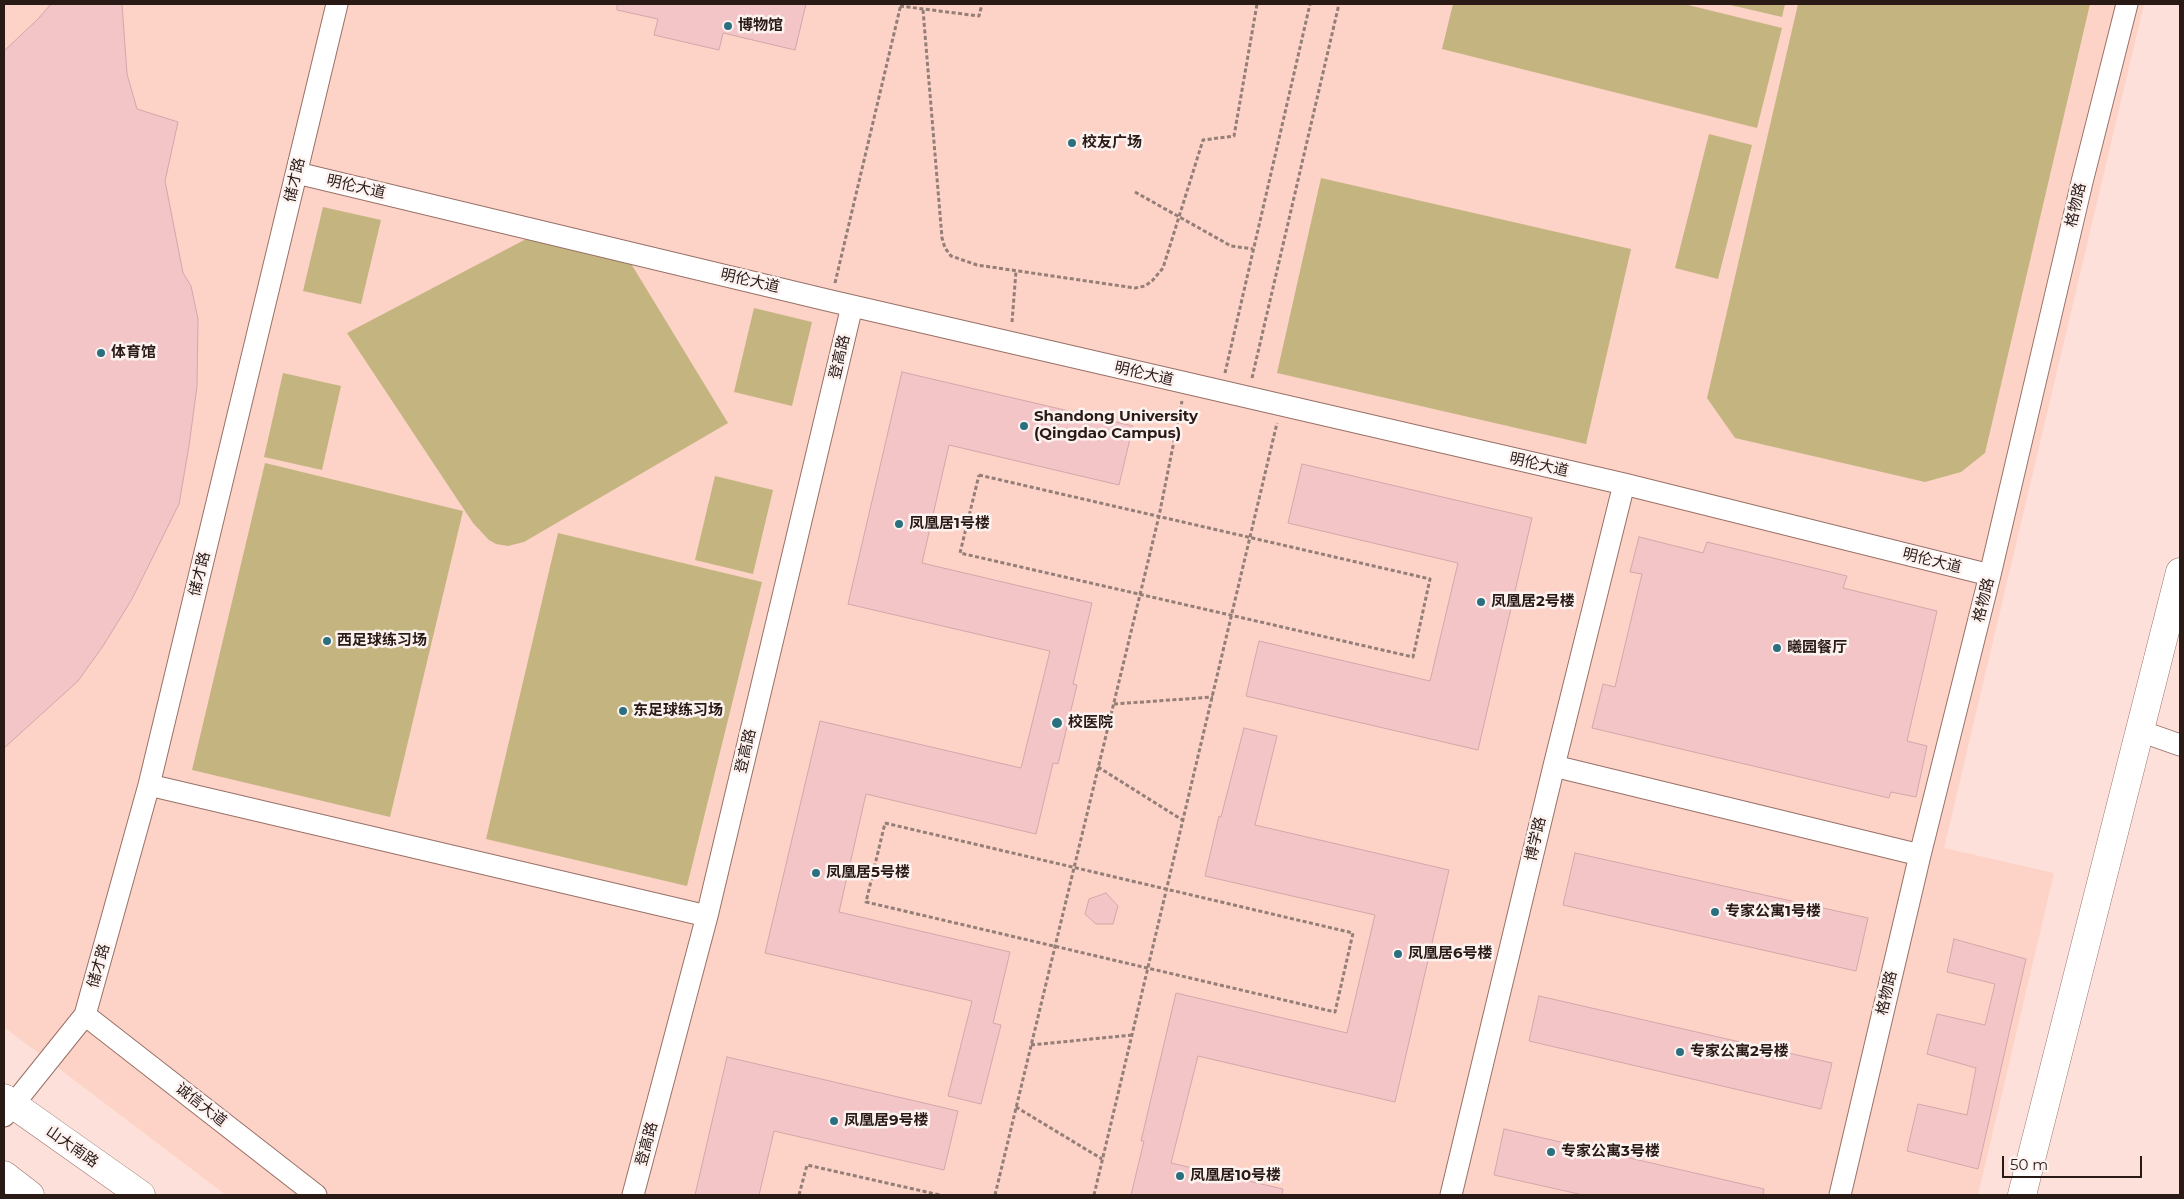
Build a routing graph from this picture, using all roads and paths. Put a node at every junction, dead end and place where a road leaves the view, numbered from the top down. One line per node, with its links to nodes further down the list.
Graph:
1 (337, 4): 9 (street, 储才路)
2 (982, 4): 8 (path)
3 (1257, 4): 11 (path)
4 (1310, 4): 12 (path)
5 (1340, 4): 19 (path)
6 (2127, 4): 25 (street, 格物路)
7 (901, 5): 8 (path); 14 (path)
8 (923, 10): 13 (path)
9 (297, 173): 14 (street, 明伦大道); 34 (street, 储才路)
10 (1135, 192): 11 (path)
11 (1179, 216): 12 (path); 13 (path)
12 (1253, 249): 18 (path)
13 (1016, 271): 16 (path)
14 (831, 301): 15 (street, 明伦大道)
15 (852, 306): 16 (street, 明伦大道); 39 (street, 登高路)
16 (1007, 342): 17 (street, 明伦大道)
17 (1186, 383): 18 (street, 明伦大道); 22 (path)
18 (1220, 391): 19 (street, 明伦大道)
19 (1248, 398): 20 (street, 明伦大道)
20 (1281, 405): 21 (street, 明伦大道); 23 (path)
21 (1624, 484): 25 (street, 明伦大道); 32 (street, 博学路)
22 (1159, 516): 23 (path); 26 (path); 26 (path)
23 (1250, 537): 27 (path); 27 (path)
24 (2180, 572): 30 (main road)
25 (1990, 575): 36 (street, 格物路)
26 (1140, 594): 27 (path); 29 (path)
27 (1231, 615): 28 (path)
28 (1213, 697): 29 (path); 35 (path)
29 (1114, 704): 33 (path)
30 (2140, 731): 31 (street); 59 (main road)
31 (2180, 745)
32 (1554, 766): 36 (street); 57 (street, 博学路)
33 (1098, 768): 35 (path); 37 (path)
34 (149, 785): 39 (street); 42 (street, 储才路)
35 (1184, 821): 38 (path)
36 (1920, 855): 58 (street, 格物路)
37 (1074, 867): 38 (path); 40 (path); 40 (path)
38 (1167, 889): 41 (path); 41 (path)
39 (707, 916): 52 (street, 登高路)
40 (1055, 946): 41 (path); 44 (path)
41 (1148, 968): 43 (path)
42 (85, 1015): 45 (street, 储才路); 51 (street, 诚信大道)
43 (1132, 1035): 44 (path); 47 (path)
44 (1031, 1045): 46 (path)
45 (7, 1107): 50 (main road, 山大南路)
46 (1016, 1107): 47 (path); 55 (path)
47 (1102, 1159): 56 (path)
48 (4, 1175): 49 (main road)
49 (30, 1195)
50 (141, 1195)
51 (316, 1195)
52 (633, 1195)
53 (799, 1195): 54 (path)
54 (940, 1195)
55 (995, 1195)
56 (1094, 1195)
57 (1451, 1195)
58 (1840, 1195)
59 (2022, 1195)

